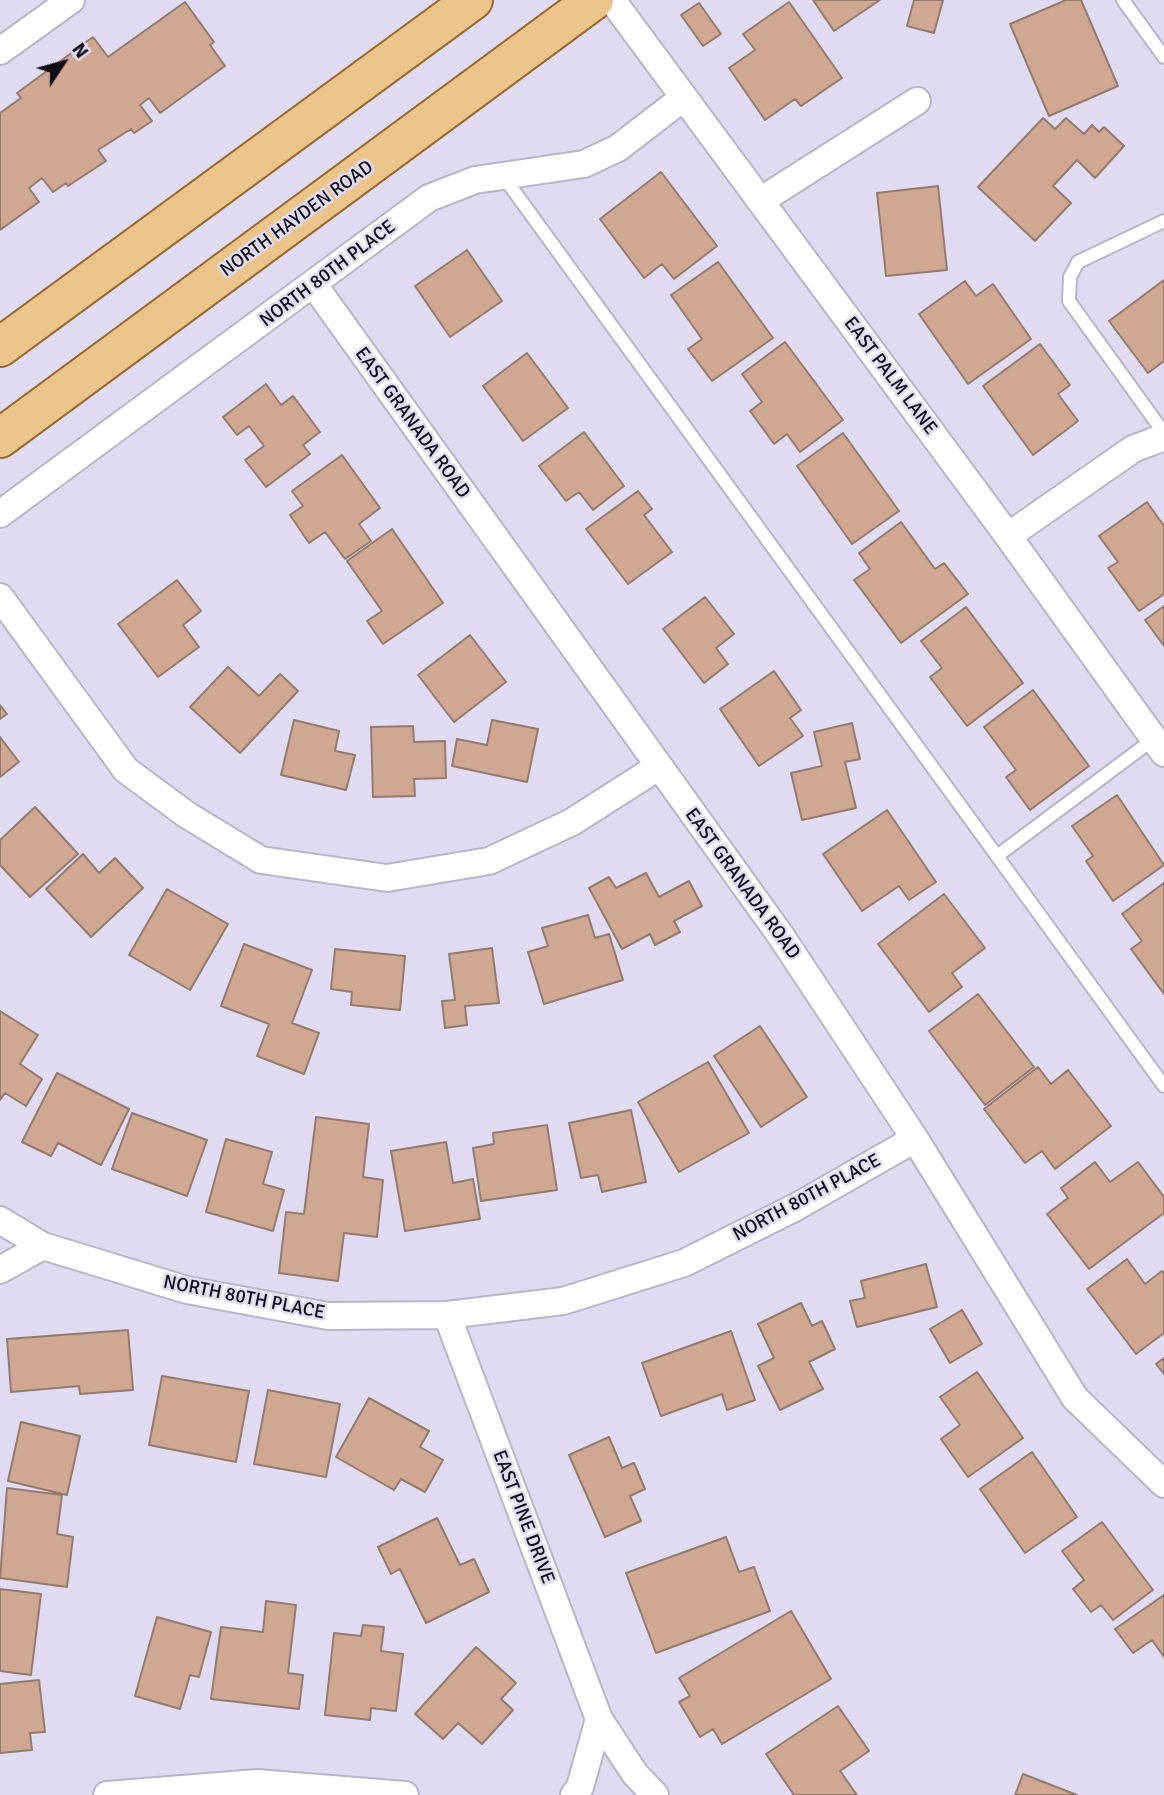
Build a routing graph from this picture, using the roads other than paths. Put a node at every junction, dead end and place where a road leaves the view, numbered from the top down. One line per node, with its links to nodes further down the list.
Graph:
1 (71, 0): 6 (street)
2 (472, 0): 14 (main road)
3 (594, 0): 16 (main road, NORTH HAYDEN ROAD)
4 (612, 0): 8 (street, EAST PALM LANE)
5 (1123, 0): 7 (lane)
6 (0, 51)
7 (1164, 57)
8 (683, 98): 10 (street, NORTH 80TH PLACE); 11 (street, EAST PALM LANE)
9 (917, 101): 11 (street)
10 (503, 177): 13 (street, NORTH 80TH PLACE); 22 (lane)
11 (760, 201): 18 (street, EAST PALM LANE)
12 (1164, 221): 15 (lane)
13 (314, 285): 17 (street, NORTH 80TH PLACE); 21 (street, EAST GRANADA ROAD)
14 (0, 347)
15 (1164, 435): 18 (street)
16 (0, 438)
17 (0, 514)
18 (1008, 536): 20 (street, EAST PALM LANE)
19 (0, 597): 21 (street)
20 (1160, 741): 22 (lane)
21 (658, 767): 24 (street, EAST GRANADA ROAD)
22 (997, 856): 23 (lane)
23 (1164, 1086)
24 (915, 1139): 28 (street, NORTH 80TH PLACE); 29 (street, EAST GRANADA ROAD)
25 (0, 1220): 26 (street, NORTH 80TH PLACE)
26 (43, 1245): 27 (street); 28 (street, NORTH 80TH PLACE)
27 (0, 1270)
28 (447, 1315): 30 (street, EAST PINE DRIVE)
29 (1164, 1484)
30 (599, 1719): 33 (street); 34 (street, EAST PINE DRIVE)
31 (124, 1794): 32 (street)
32 (405, 1795)
33 (574, 1795)
34 (655, 1795)

